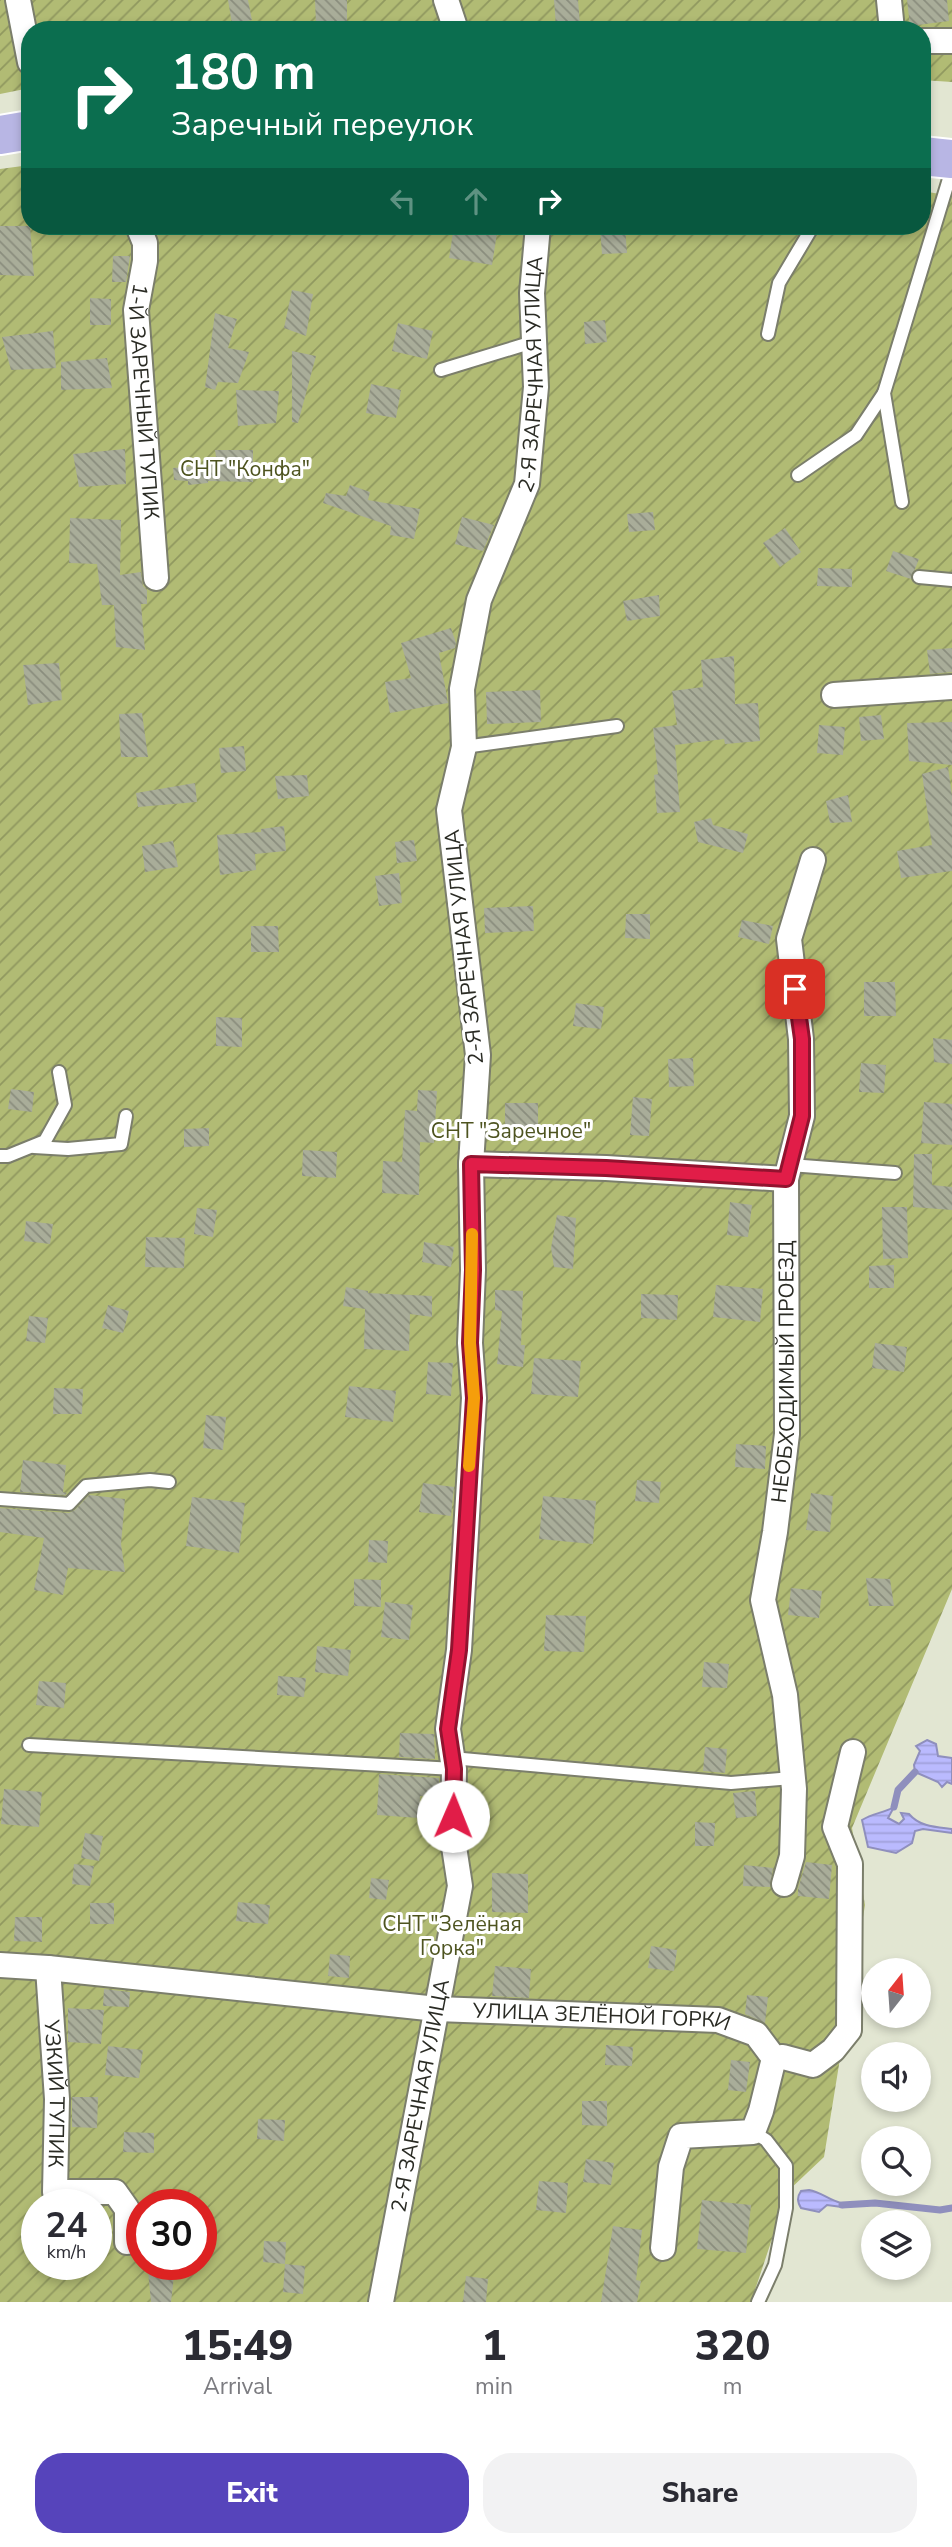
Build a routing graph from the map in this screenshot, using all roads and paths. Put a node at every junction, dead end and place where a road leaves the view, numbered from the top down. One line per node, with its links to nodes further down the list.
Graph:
1 (18, 0): 4 (street)
2 (446, 0): 5 (street)
3 (890, 0): 6 (street)
4 (22, 21)
5 (453, 21)
6 (891, 21)
7 (931, 40): 8 (street)
8 (952, 41)
9 (21, 132): 10 (main road)
10 (0, 135)
11 (931, 157): 12 (main road)
12 (952, 159)
13 (952, 169): 20 (lane)
14 (142, 235): 24 (street, 1-Й ЗАРЕЧНЫЙ ТУПИК)
15 (537, 235): 18 (street, 2-Я ЗАРЕЧНАЯ УЛИЦА)
16 (808, 235): 17 (lane)
17 (768, 334)
18 (533, 341): 19 (lane); 29 (street, 2-Я ЗАРЕЧНАЯ УЛИЦА)
19 (441, 370)
20 (884, 393): 21 (lane); 22 (lane)
21 (798, 475)
22 (902, 502)
23 (919, 577): 25 (lane)
24 (156, 578)
25 (952, 580)
26 (952, 687): 27 (street)
27 (834, 695)
28 (617, 726): 29 (lane)
29 (464, 747): 35 (street, 2-Я ЗАРЕЧНАЯ УЛИЦА)
30 (813, 860): 36 (street, НЕОБХОДИМЫЙ ПРОЕЗД)
31 (59, 1072): 33 (lane)
32 (126, 1116): 33 (lane)
33 (30, 1147): 34 (lane)
34 (0, 1156)
35 (471, 1164): 36 (street); 42 (street, 2-Я ЗАРЕЧНАЯ УЛИЦА)
36 (788, 1172): 37 (lane); 43 (street, НЕОБХОДИМЫЙ ПРОЕЗД)
37 (895, 1173)
38 (169, 1482): 39 (lane)
39 (0, 1499)
40 (29, 1745): 42 (lane)
41 (853, 1752): 48 (street)
42 (453, 1764): 43 (lane); 47 (street, 2-Я ЗАРЕЧНАЯ УЛИЦА)
43 (792, 1778): 44 (street, НЕОБХОДИМЫЙ ПРОЕЗД)
44 (784, 1884)
45 (0, 1965): 46 (street, УЛИЦА ЗЕЛЁНОЙ ГОРКИ)
46 (48, 1968): 47 (street, УЛИЦА ЗЕЛЁНОЙ ГОРКИ); 50 (street, УЗКИЙ ТУПИК)
47 (437, 2009): 48 (street, УЛИЦА ЗЕЛЁНОЙ ГОРКИ); 52 (street, 2-Я ЗАРЕЧНАЯ УЛИЦА)
48 (774, 2058): 49 (street)
49 (753, 2132): 51 (street); 53 (lane)
50 (126, 2207)
51 (663, 2248)
52 (381, 2302)
53 (758, 2302)

